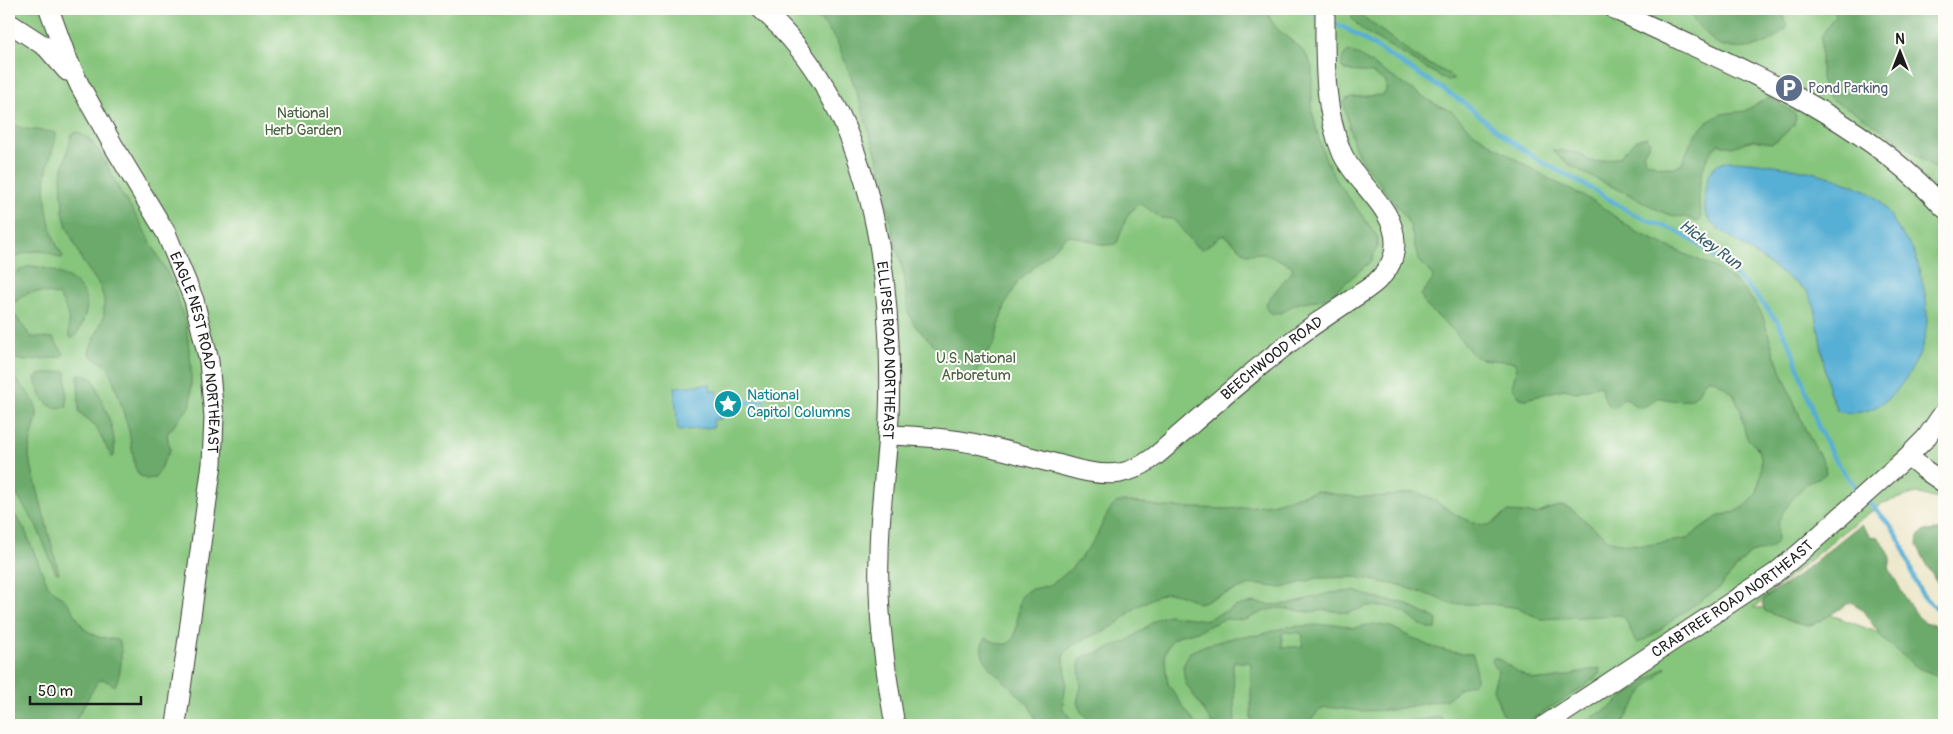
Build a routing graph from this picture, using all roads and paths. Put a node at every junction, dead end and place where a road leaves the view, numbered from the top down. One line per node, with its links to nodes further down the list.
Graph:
1 (49, 9): 6 (street, EAGLE NEST ROAD NORTHEAST)
2 (761, 9): 9 (street, ELLIPSE ROAD NORTHEAST)
3 (1325, 9): 9 (street, BEECHWOOD ROAD)
4 (1614, 9): 7 (street)
5 (9, 23): 6 (street)
6 (80, 86): 12 (street, EAGLE NEST ROAD NORTHEAST)
7 (1944, 208)
8 (1944, 412): 10 (street, CRABTREE ROAD NORTHEAST)
9 (888, 435): 13 (street, ELLIPSE ROAD NORTHEAST)
10 (1908, 456): 11 (street); 14 (street, CRABTREE ROAD NORTHEAST)
11 (1944, 483)
12 (176, 725)
13 (895, 725)
14 (1546, 725)

